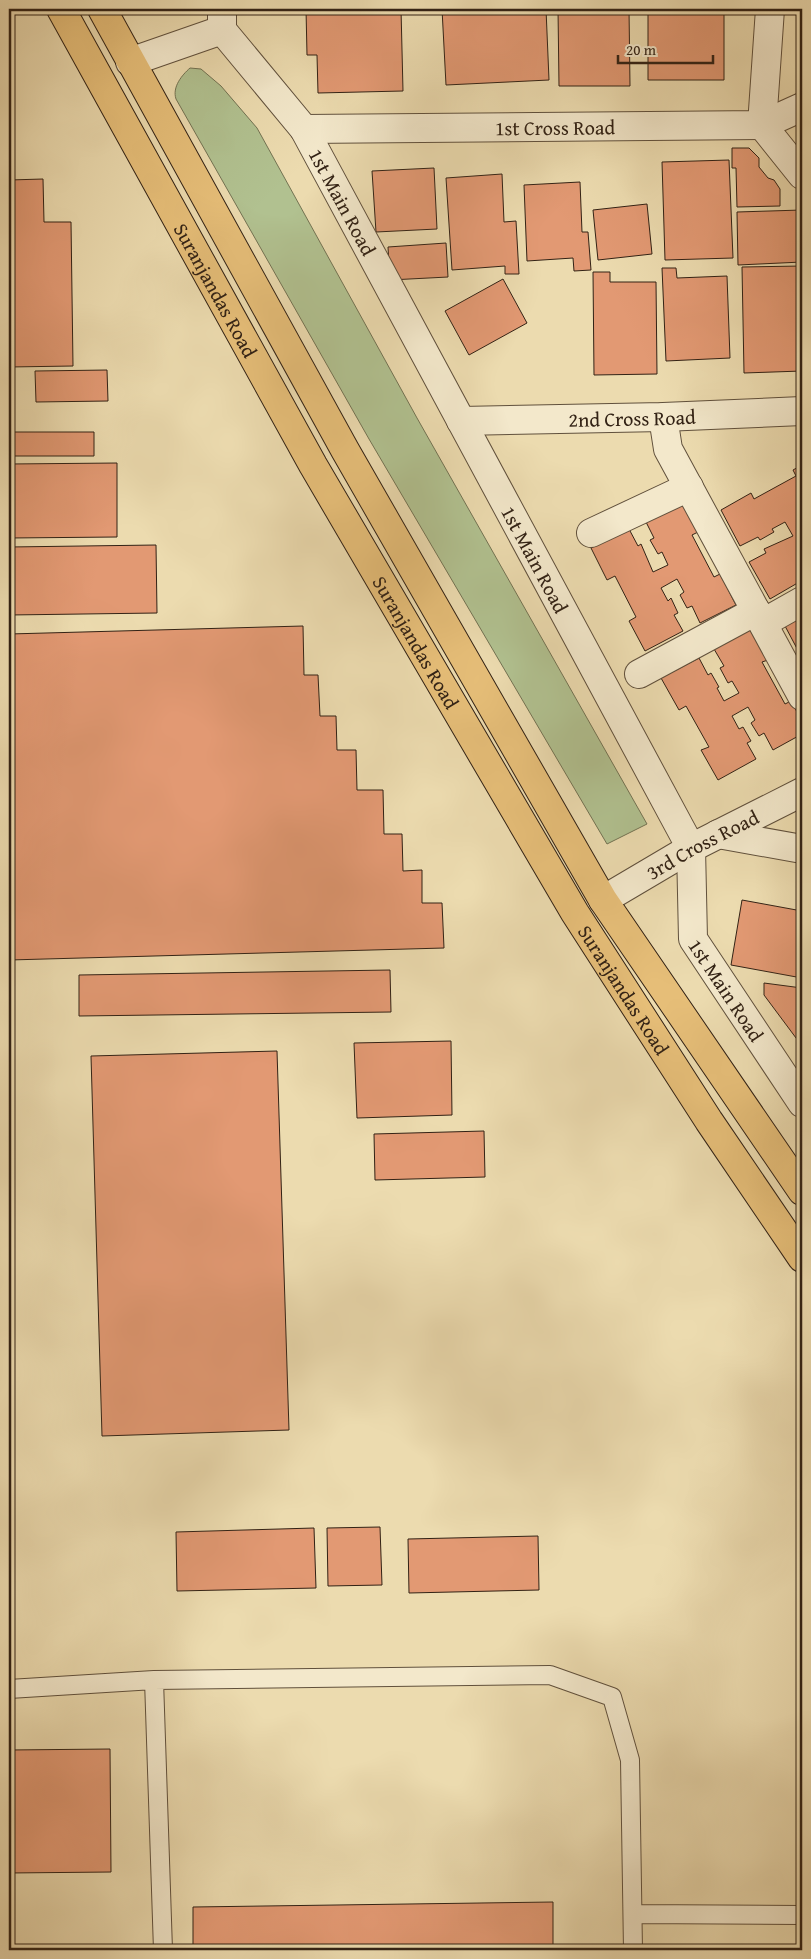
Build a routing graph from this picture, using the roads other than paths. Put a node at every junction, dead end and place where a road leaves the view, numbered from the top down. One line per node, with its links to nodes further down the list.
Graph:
1 (61, 9): 26 (main road, Suranjandas Road)
2 (102, 9): 5 (main road, Suranjandas Road)
3 (770, 9): 7 (street)
4 (222, 19): 5 (street, 1st Main Road); 8 (street, 1st Main Road)
5 (130, 62): 23 (main road, Suranjandas Road)
6 (802, 107): 7 (street, 1st Cross Road)
7 (762, 125): 8 (street, 1st Cross Road); 9 (street)
8 (304, 129): 12 (street, 1st Main Road)
9 (802, 175)
10 (802, 411): 11 (street, 2nd Cross Road)
11 (663, 417): 12 (street, 2nd Cross Road); 13 (street)
12 (461, 421): 21 (street, 1st Main Road)
13 (689, 487): 14 (street); 16 (street)
14 (591, 533)
15 (802, 601): 16 (street)
16 (759, 617): 17 (street); 18 (street)
17 (639, 674)
18 (802, 696)
19 (802, 792): 20 (street, 3rd Cross Road)
20 (718, 834): 21 (street, 3rd Cross Road); 22 (street)
21 (691, 848): 23 (street, 3rd Cross Road); 24 (street, 1st Main Road)
22 (802, 849)
23 (603, 900): 25 (main road, Suranjandas Road)
24 (802, 1103)
25 (802, 1191)
26 (802, 1258)
27 (154, 1680): 28 (lane); 29 (lane); 31 (lane)
28 (9, 1689)
29 (633, 1914): 30 (lane); 32 (lane)
30 (802, 1914)
31 (163, 1950)
32 (633, 1950)

